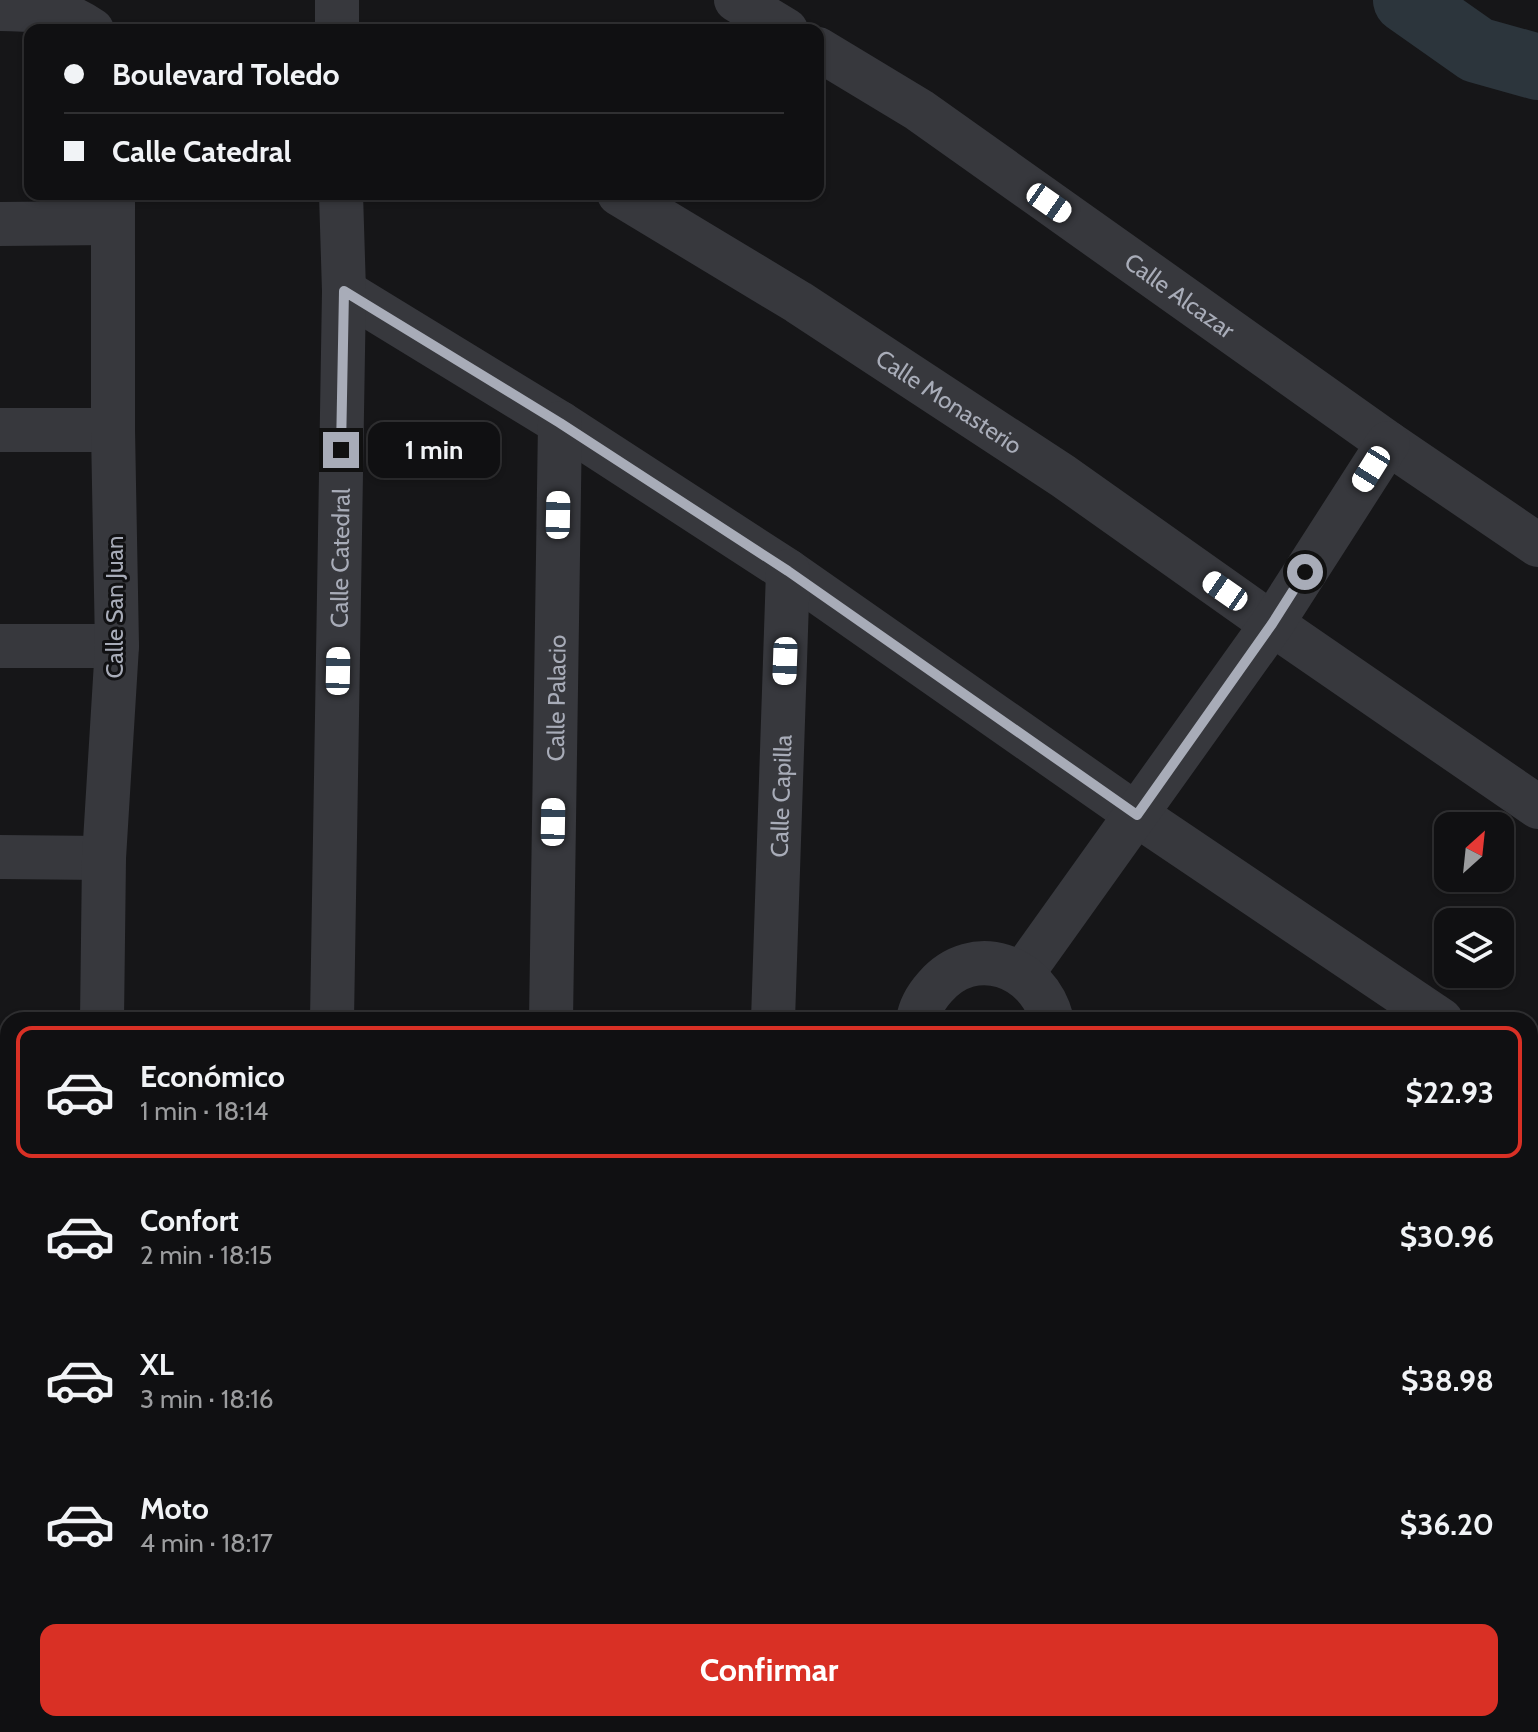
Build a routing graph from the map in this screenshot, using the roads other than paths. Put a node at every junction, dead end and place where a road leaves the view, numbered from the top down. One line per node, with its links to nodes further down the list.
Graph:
1 (736, 0): 4 (street)
2 (0, 9): 3 (street)
3 (84, 24)
4 (776, 24)
5 (824, 53): 14 (street, Calle Alcazar)
6 (341, 200): 10 (street, Calle Catedral)
7 (629, 200): 17 (street, Calle Monasterio)
8 (112, 208): 9 (street); 13 (street, Calle San Juan)
9 (0, 224)
10 (344, 291): 11 (street); 26 (street, Calle Catedral)
11 (560, 423): 16 (street); 27 (street, Calle Palacio)
12 (0, 430): 13 (street)
13 (113, 430): 19 (street, Calle San Juan)
14 (1388, 443): 15 (street, Calle Alcazar); 17 (street)
15 (1538, 545)
16 (788, 571): 21 (street); 28 (street, Calle Capilla)
17 (1272, 624): 20 (street, Calle Monasterio); 21 (street)
18 (0, 646): 19 (street)
19 (117, 646): 23 (street, Calle San Juan)
20 (1538, 807)
21 (1137, 815): 24 (street); 31 (street)
22 (0, 857): 23 (street)
23 (104, 858): 25 (street, Calle San Juan)
24 (1022, 974): 29 (street); 30 (street)
25 (102, 1012)
26 (332, 1012)
27 (551, 1012)
28 (773, 1012)
29 (919, 1012)
30 (1050, 1012)
31 (1429, 1012)

